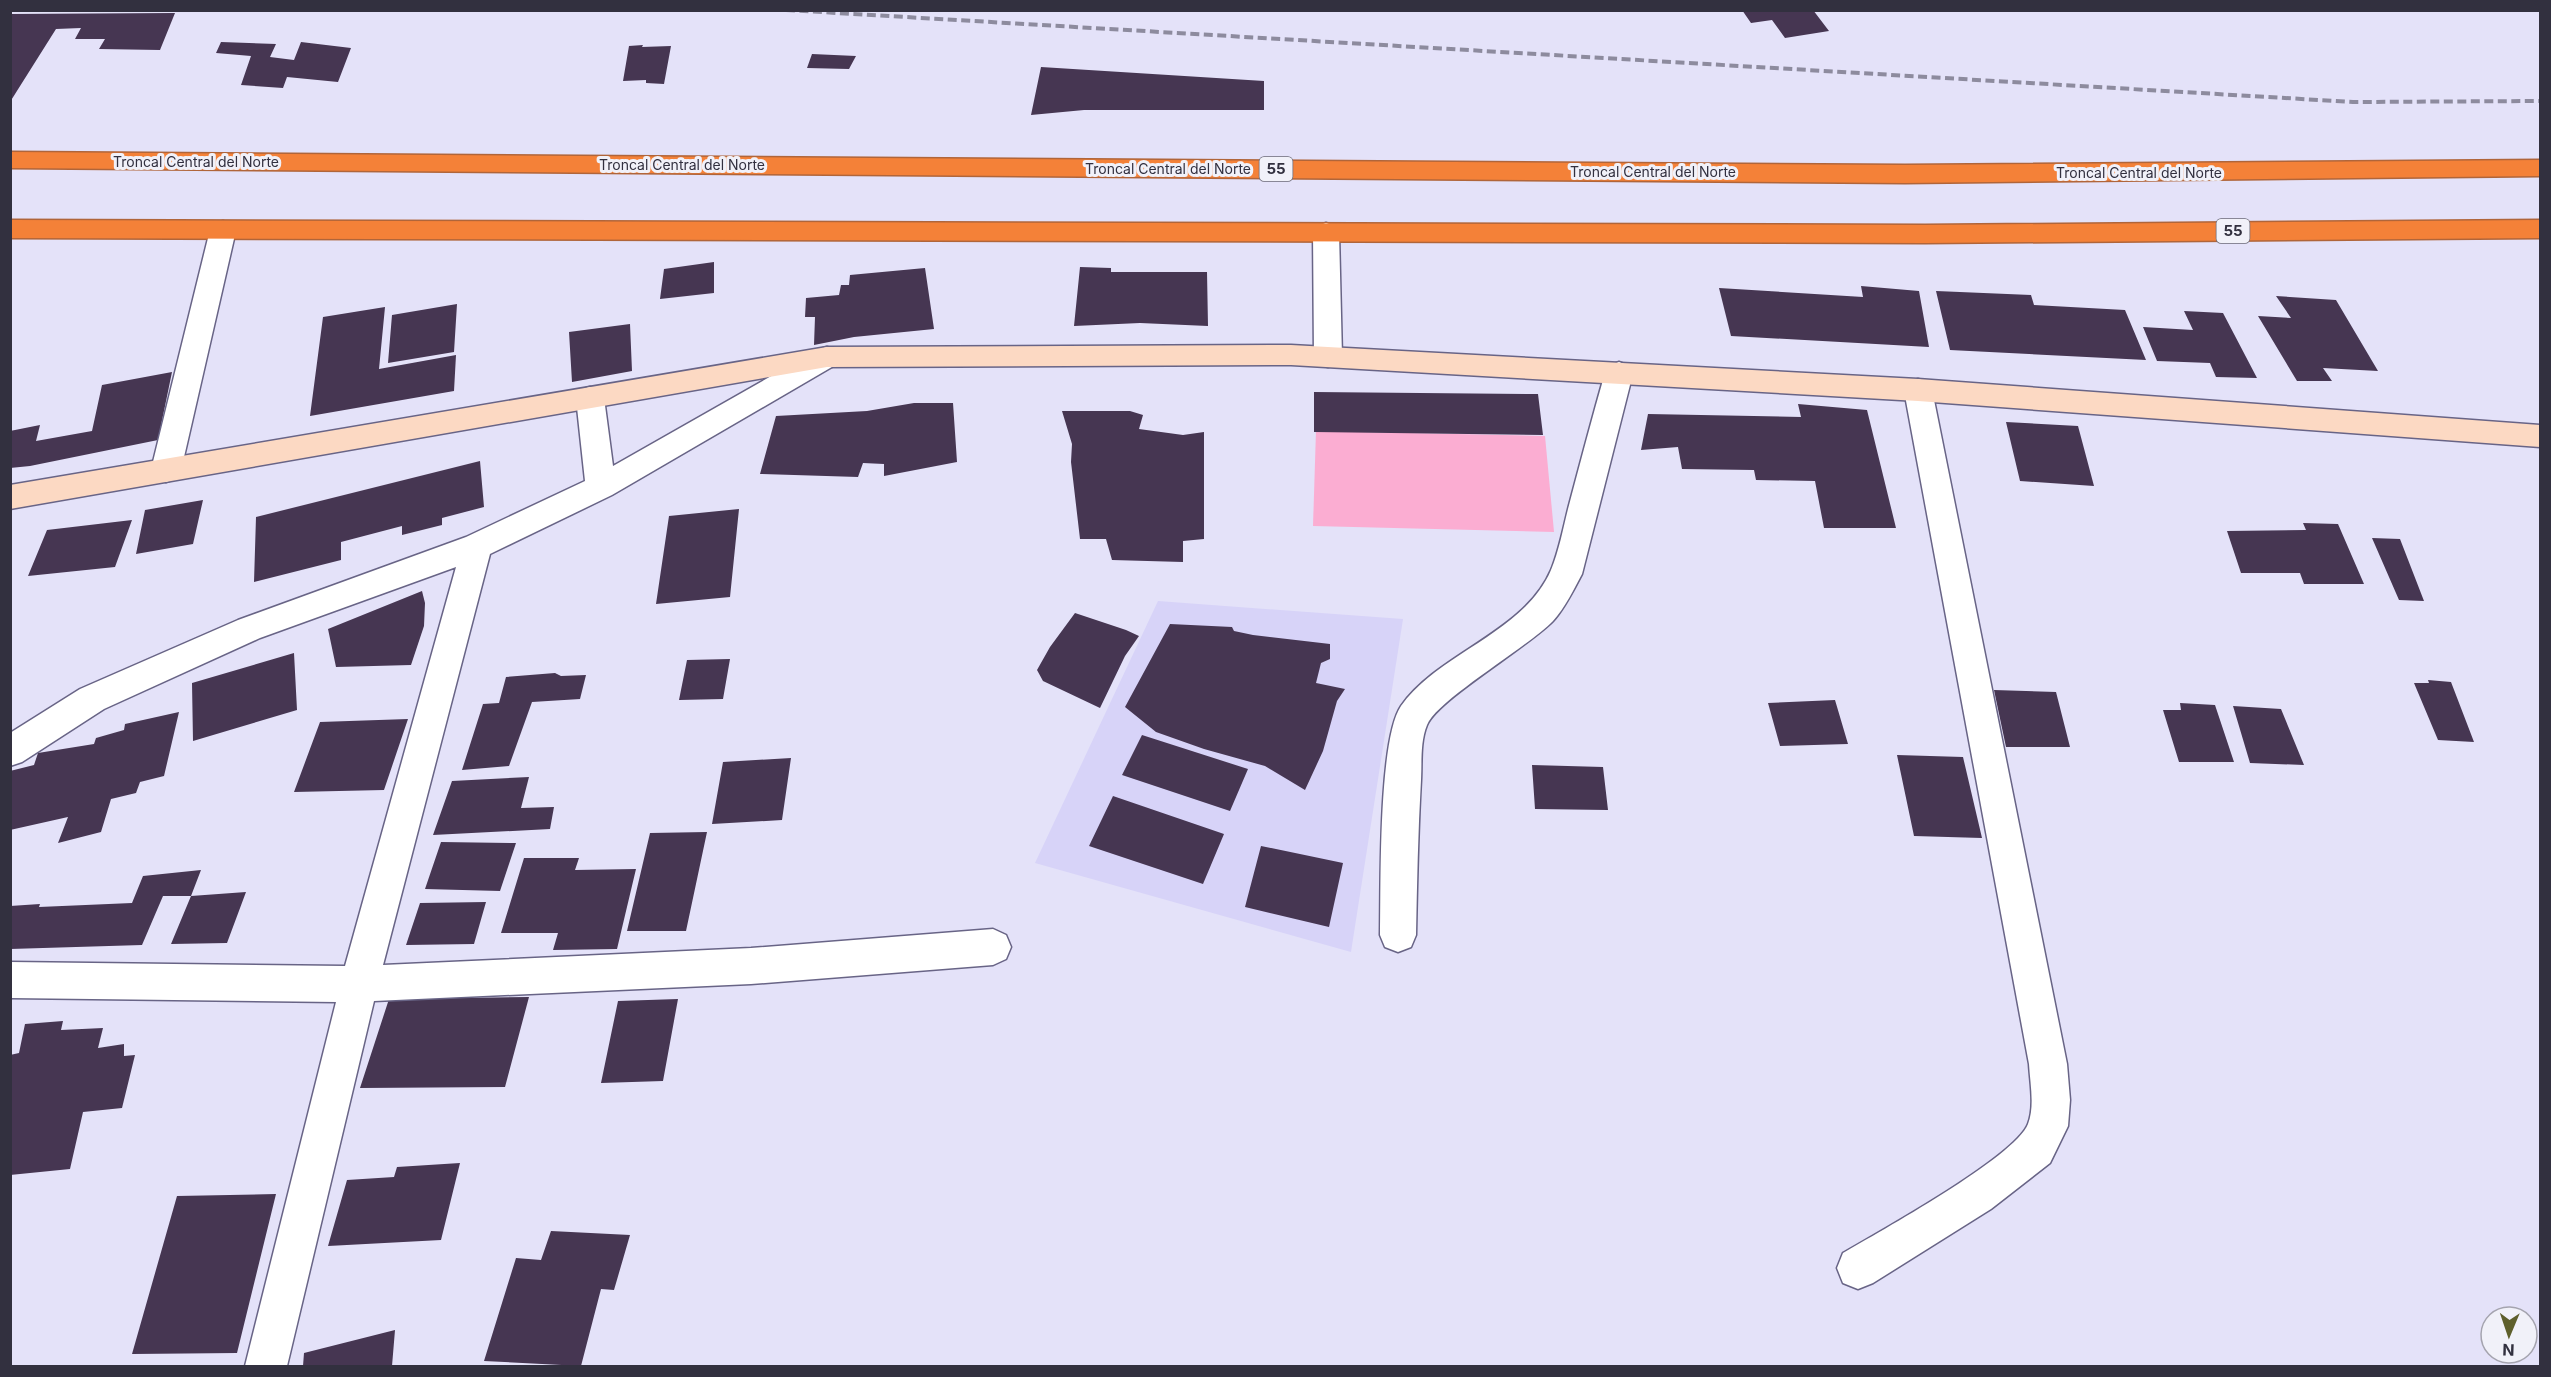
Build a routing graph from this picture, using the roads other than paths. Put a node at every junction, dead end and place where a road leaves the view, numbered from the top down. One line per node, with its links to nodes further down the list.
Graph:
1 (10, 160): 2 (highway, Troncal Central del Norte / 55)
2 (2541, 168)
3 (10, 229): 5 (highway, 55)
4 (2541, 229): 6 (highway, 55)
5 (223, 230): 6 (highway, 55); 13 (street)
6 (1326, 232): 8 (street)
7 (827, 357): 8 (street); 11 (street); 14 (street)
8 (1328, 357): 9 (street)
9 (1619, 373): 10 (street); 18 (street)
10 (1918, 390): 12 (street); 22 (street)
11 (590, 398): 13 (street); 14 (street)
12 (2541, 436)
13 (166, 470): 15 (street)
14 (601, 487): 16 (street)
15 (10, 497)
16 (477, 546): 17 (street); 21 (street)
17 (10, 750)
18 (1398, 934)
19 (993, 947): 21 (street)
20 (10, 980): 21 (street)
21 (359, 984): 23 (street)
22 (1858, 1268)
23 (266, 1366)

